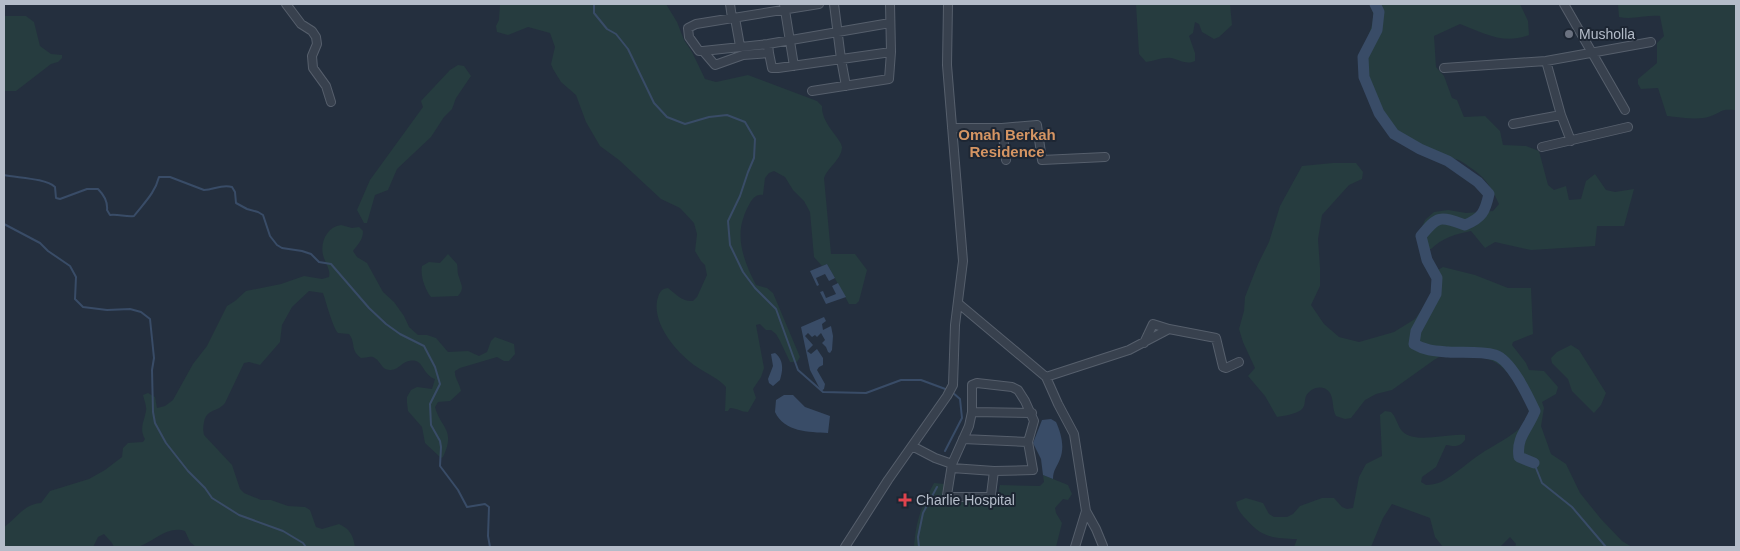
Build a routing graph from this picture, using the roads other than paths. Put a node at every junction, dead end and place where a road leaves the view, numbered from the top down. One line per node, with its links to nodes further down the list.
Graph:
1 (286, 4): 26 (street)
2 (730, 4): 9 (street)
3 (818, 4): 8 (street)
4 (834, 4): 11 (street)
5 (890, 4): 10 (street)
6 (948, 4): 31 (street)
7 (1564, 4): 18 (street)
8 (785, 7): 9 (street); 12 (street)
9 (733, 18): 15 (street); 16 (street)
10 (890, 23): 11 (street); 17 (street)
11 (838, 31): 12 (street); 20 (street)
12 (790, 39): 14 (street); 22 (street)
13 (1652, 42): 18 (street)
14 (768, 44): 15 (street); 19 (street)
15 (740, 46): 16 (street)
16 (703, 51): 19 (street)
17 (891, 52): 20 (street); 24 (street)
18 (1594, 52): 21 (street); 27 (street)
19 (769, 53): 22 (street)
20 (841, 59): 22 (street); 24 (street)
21 (1546, 62): 23 (street); 28 (street)
22 (794, 66)
23 (1444, 68)
24 (846, 86): 25 (street)
25 (812, 91)
26 (331, 102)
27 (1625, 110)
28 (1561, 115): 29 (street); 33 (street)
29 (1513, 124)
30 (1628, 126): 33 (street)
31 (952, 128): 32 (street); 37 (street)
32 (1002, 128): 35 (street); 36 (street)
33 (1571, 140): 34 (street)
34 (1542, 147)
35 (1104, 158)
36 (1006, 160)
37 (959, 304): 41 (street); 46 (street)
38 (1169, 329): 39 (street); 39 (street); 40 (street)
39 (1144, 343): 41 (street)
40 (1239, 362)
41 (1046, 376): 49 (street)
42 (972, 412): 43 (street); 43 (street); 44 (street)
43 (1032, 413): 45 (street)
44 (963, 439): 45 (street); 47 (street)
45 (1028, 442): 48 (street)
46 (912, 446): 47 (street); 51 (street)
47 (949, 465): 48 (street); 48 (street)
48 (994, 471)
49 (1086, 511): 50 (street); 52 (street)
50 (1103, 546)
51 (845, 547)
52 (1075, 547)

